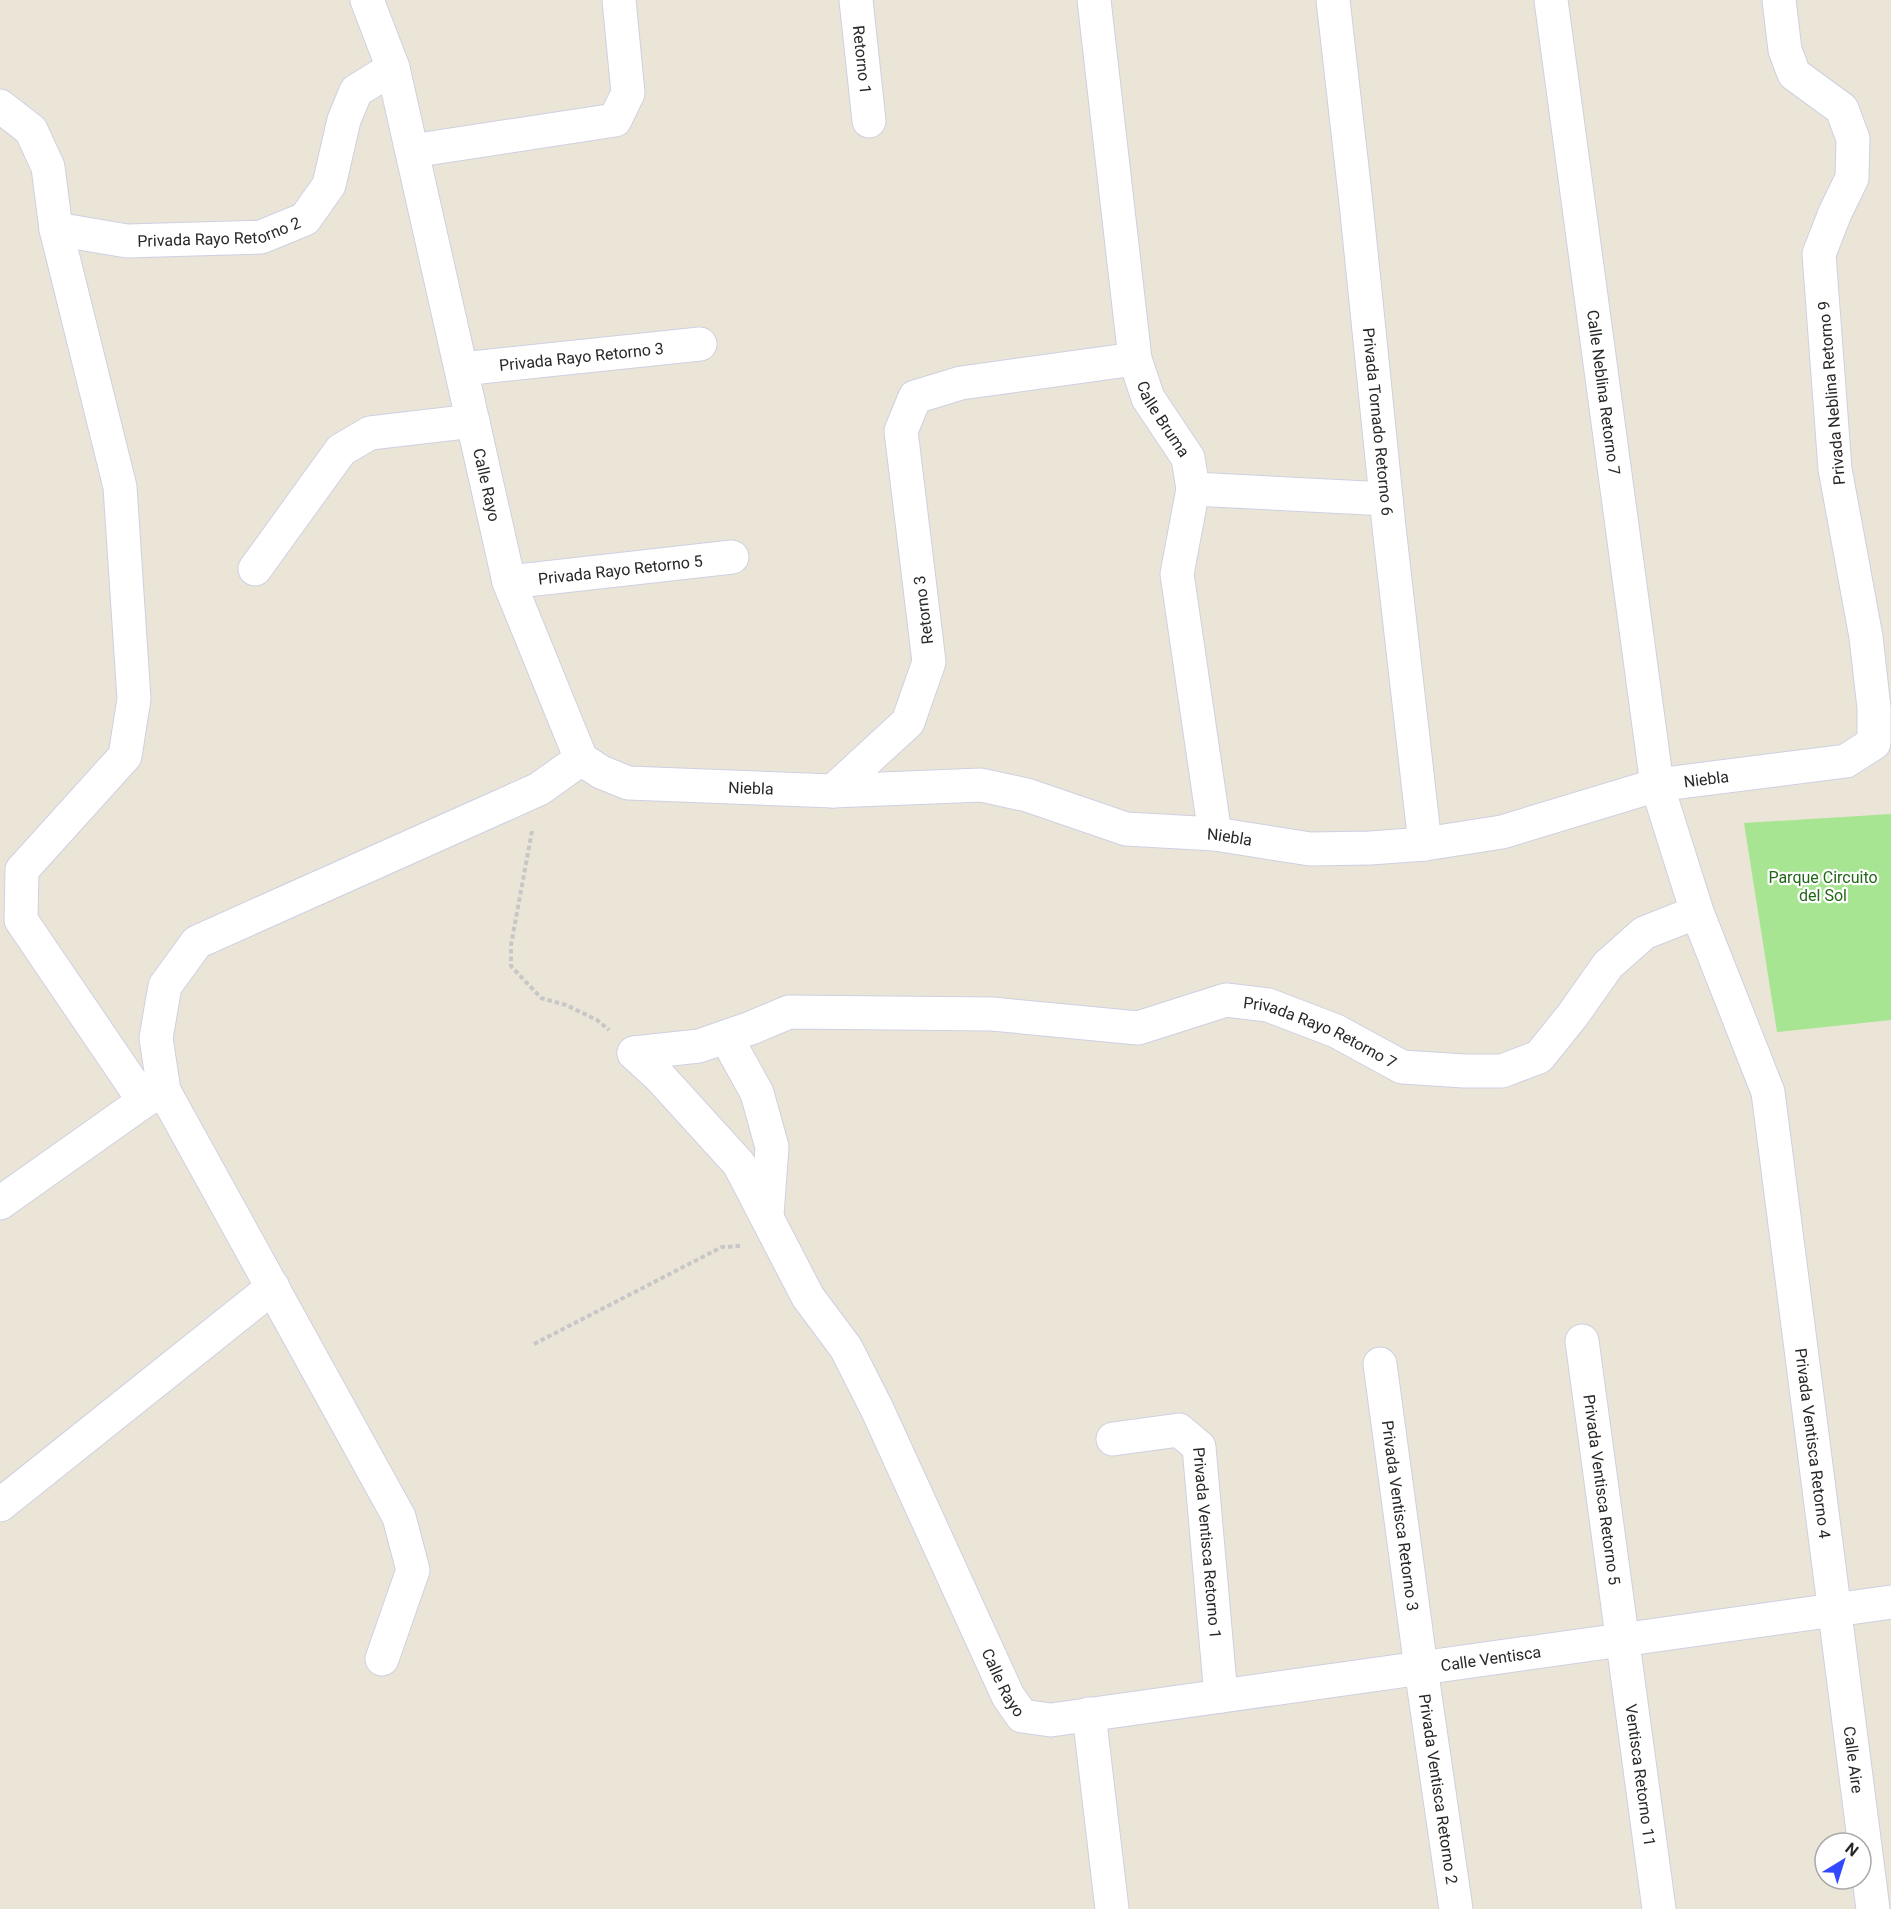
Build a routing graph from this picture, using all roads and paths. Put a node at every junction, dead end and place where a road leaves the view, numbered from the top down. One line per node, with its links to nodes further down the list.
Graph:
1 (367, 0): 8 (street, Calle Rayo)
2 (619, 0): 11 (street)
3 (856, 0): 10 (street, Retorno 1)
4 (1094, 0): 14 (street, Calle Bruma)
5 (1333, 0): 18 (street, Privada Tornado Retorno 6)
6 (1551, 0): 25 (street, Calle Neblina Retorno 7)
7 (1779, 0): 22 (street, Privada Neblina Retorno 9)
8 (393, 68): 11 (street, Calle Rayo); 12 (street, Privada Rayo Retorno 2)
9 (0, 106): 12 (street)
10 (869, 120)
11 (412, 151): 15 (street, Calle Rayo)
12 (56, 229): 33 (street)
13 (700, 344): 15 (street, Privada Rayo Retorno 3)
14 (1135, 359): 17 (street, Calle Bruma); 27 (street, Retorno 3)
15 (462, 369): 16 (street, Calle Rayo)
16 (473, 421): 20 (street); 21 (street, Calle Rayo)
17 (1193, 489): 18 (street); 28 (street, Calle Bruma)
18 (1386, 499): 29 (street, Privada Tornado Retorno 6)
19 (732, 557): 21 (street, Privada Rayo Retorno 5)
20 (255, 569)
21 (509, 582): 24 (street, Calle Rayo)
22 (1879, 636): 23 (street, Privada Neblina Retorno 9)
23 (1875, 743): 25 (street, Niebla)
24 (581, 759): 26 (street); 27 (street, Niebla)
25 (1657, 785): 29 (street, Niebla); 30 (street, Calle Neblina Retorno 7)
26 (539, 789): 32 (path); 33 (street)
27 (833, 791): 28 (street, Niebla)
28 (1215, 834): 29 (street, Niebla)
29 (1425, 844)
30 (1697, 912): 31 (street, Privada Rayo Retorno 7); 44 (street, Privada Ventisca Retorno 4)
31 (726, 1037): 32 (street, Privada Rayo Retorno 7); 35 (street)
32 (634, 1053): 35 (street, Calle Rayo)
33 (154, 1096): 34 (street); 37 (street)
34 (0, 1203)
35 (767, 1215): 36 (street, Calle Rayo)
36 (790, 1261): 39 (path); 49 (street, Calle Rayo)
37 (273, 1287): 42 (street); 46 (street)
38 (1582, 1341): 45 (street, Privada Ventisca Retorno 5)
39 (534, 1344)
40 (1380, 1364): 47 (street, Privada Ventisca Retorno 3)
41 (1113, 1439): 48 (street, Privada Ventisca Retorno 1)
42 (0, 1505)
43 (1891, 1602): 44 (street, Calle Ventisca)
44 (1833, 1610): 45 (street, Calle Ventisca); 53 (street, Calle Aire)
45 (1623, 1640): 47 (street, Calle Ventisca); 52 (street, Ventisca Retorno 11)
46 (382, 1659)
47 (1421, 1668): 48 (street, Calle Ventisca); 51 (street, Privada Ventisca Retorno 2)
48 (1221, 1696): 49 (street, Calle Ventisca)
49 (1089, 1714): 50 (street)
50 (1112, 1909)
51 (1456, 1909)
52 (1659, 1909)
53 (1873, 1909)

